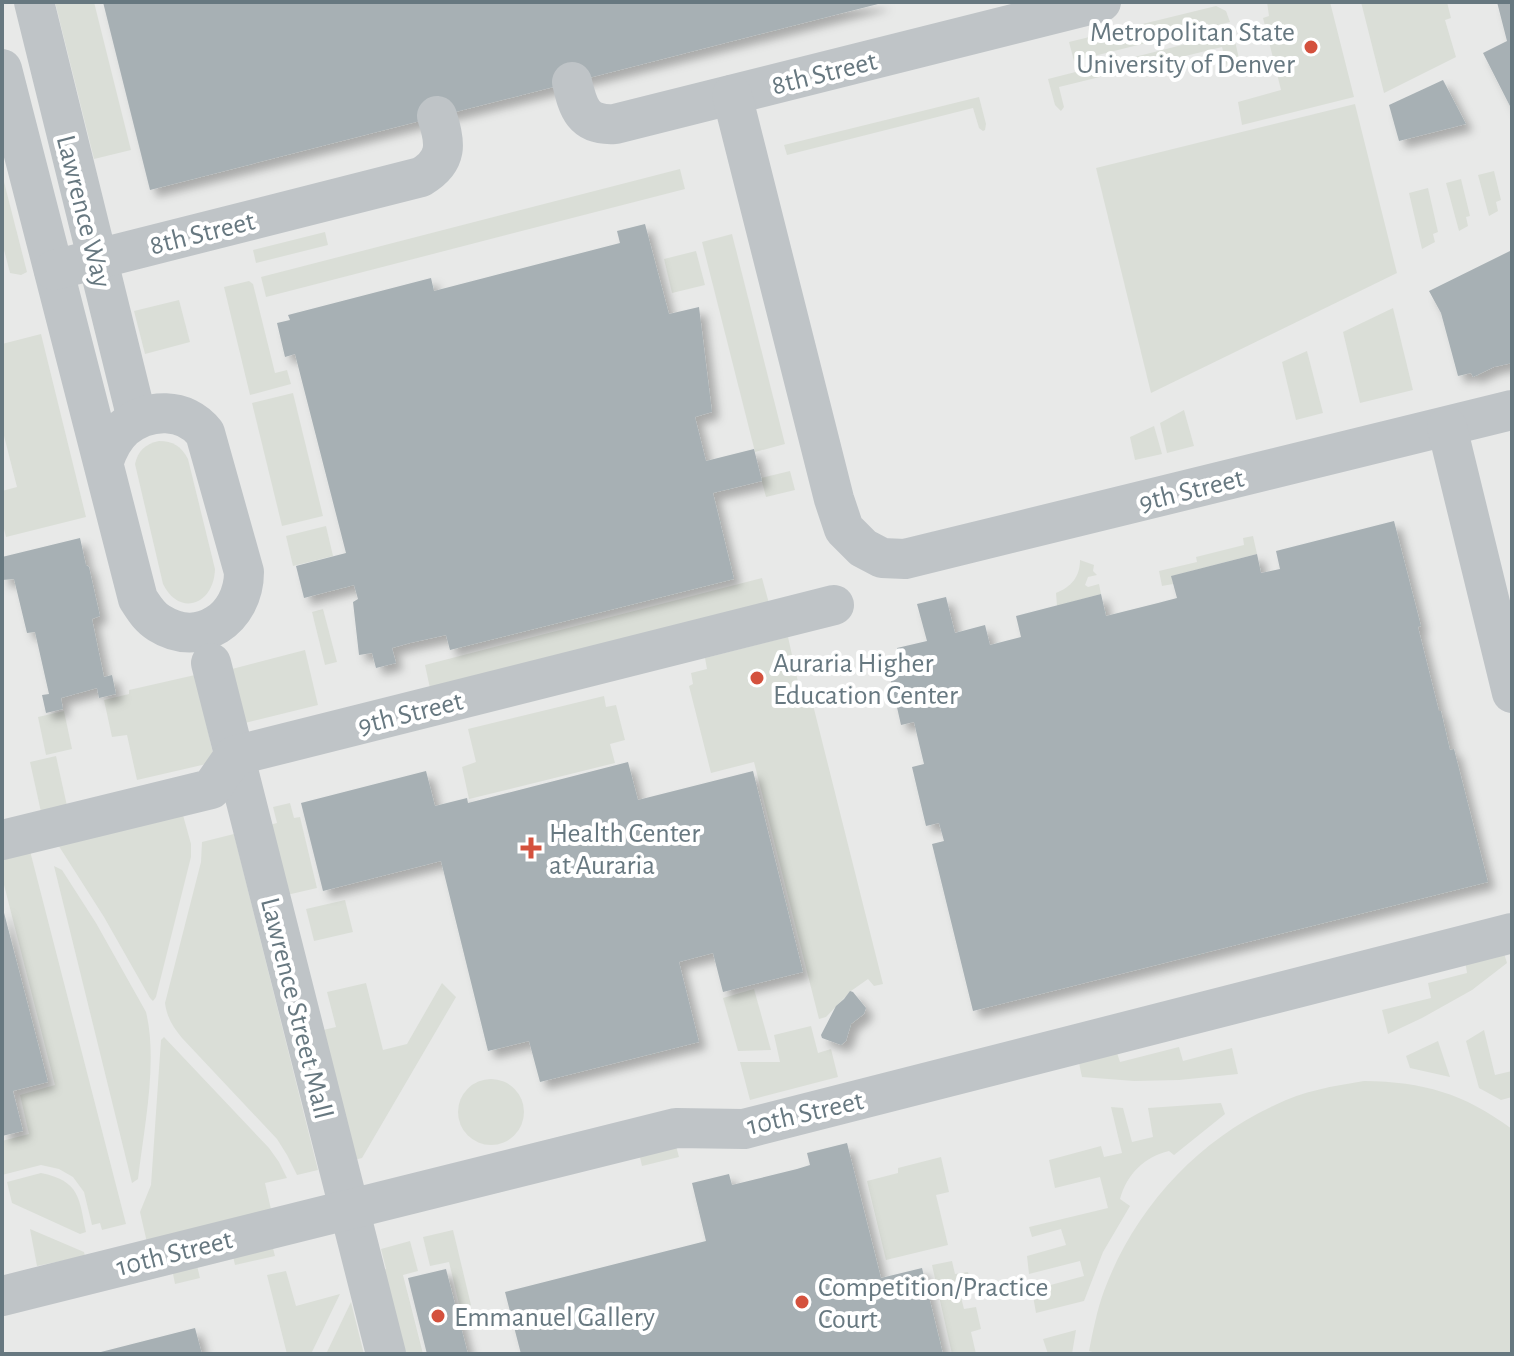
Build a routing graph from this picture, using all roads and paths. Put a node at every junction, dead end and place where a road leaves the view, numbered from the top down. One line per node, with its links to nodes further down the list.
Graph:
1 (34, 2): 8 (street, Lawrence Way)
2 (1101, 2): 3 (street, 8th Street)
3 (994, 15): 6 (street, 8th Street)
4 (2, 69): 9 (street, Lawrence Way)
5 (572, 82): 6 (street, 8th Street)
6 (732, 95): 12 (street, 9th Street)
7 (437, 116): 8 (street, 8th Street)
8 (97, 259): 9 (street, 8th Street); 11 (street, Lawrence Way)
9 (54, 270): 13 (street, Lawrence Way)
10 (1512, 410): 12 (street, 9th Street)
11 (137, 419): 13 (street); 13 (street, Lawrence Way)
12 (1447, 427): 16 (street)
13 (104, 461)
14 (834, 605): 17 (street, 9th Street)
15 (211, 663): 17 (street, Lawrence Street Mall)
16 (1512, 693)
17 (234, 756): 18 (street); 20 (street, Lawrence Street Mall)
18 (2, 840)
19 (1512, 933): 20 (street, 10th Street)
20 (349, 1208): 21 (street, 10th Street); 22 (street, Lawrence Street Mall)
21 (2, 1296)
22 (386, 1354)

